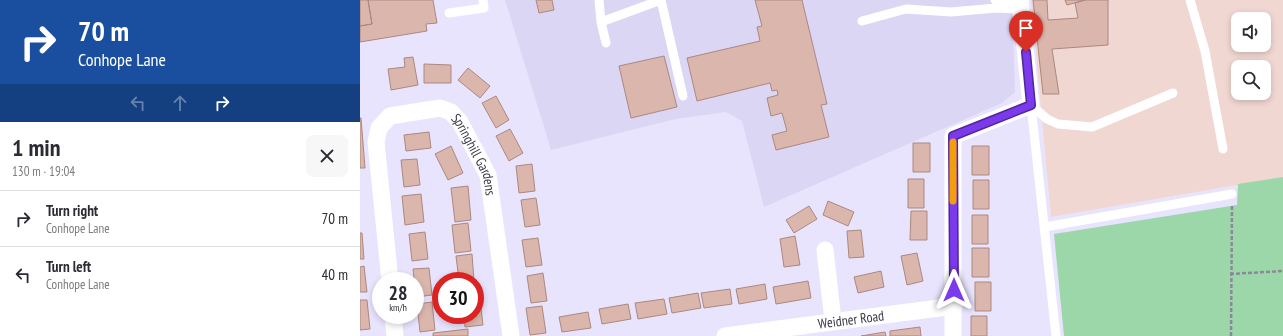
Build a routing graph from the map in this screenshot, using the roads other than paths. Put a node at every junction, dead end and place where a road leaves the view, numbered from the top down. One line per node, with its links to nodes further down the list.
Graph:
1 (483, 0): 6 (lane)
2 (599, 0): 8 (lane)
3 (995, 0): 5 (lane)
4 (1190, 0): 13 (lane)
5 (1021, 4): 7 (lane); 12 (street)
6 (449, 13)
7 (862, 21)
8 (601, 22): 9 (lane); 11 (lane)
9 (606, 43)
10 (1173, 93): 12 (lane)
11 (683, 96)
12 (1031, 105): 15 (lane); 18 (street)
13 (1223, 149)
14 (1232, 194): 15 (lane)
15 (1045, 227): 25 (lane)
16 (825, 250): 19 (street)
17 (389, 272): 22 (street, Springhill Gardens)
18 (954, 306): 19 (street, Weidner Road); 24 (street)
19 (833, 321): 23 (street, Weidner Road)
20 (394, 324): 21 (street)
21 (395, 336)
22 (511, 336)
23 (725, 336)
24 (953, 336)
25 (1056, 336)

